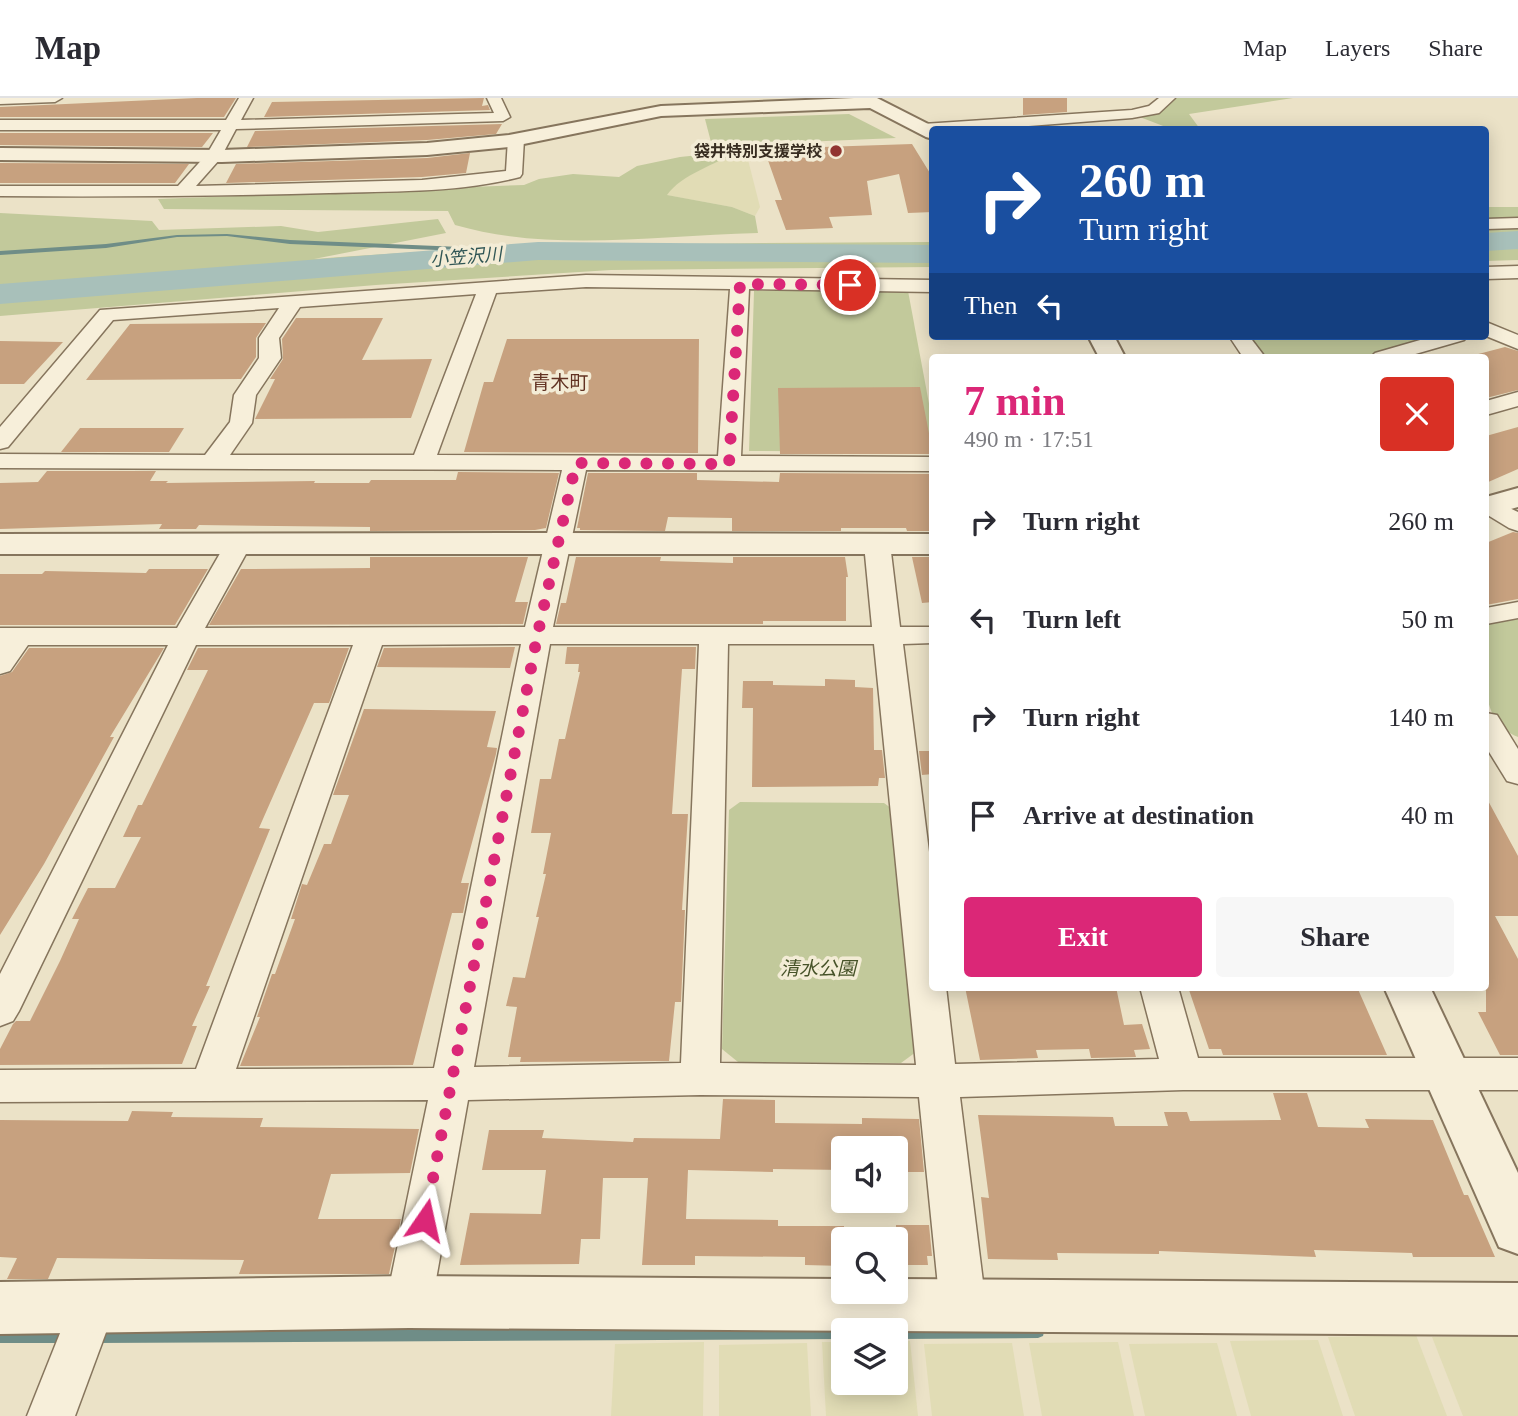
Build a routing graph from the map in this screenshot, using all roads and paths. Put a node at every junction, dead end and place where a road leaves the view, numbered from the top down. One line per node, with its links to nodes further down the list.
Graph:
1 (55, 98): 5 (street)
2 (246, 98): 9 (street)
3 (494, 98): 9 (street)
4 (1168, 98): 7 (street)
5 (0, 100)
6 (867, 101): 12 (street); 13 (street)
7 (1132, 114): 10 (street); 11 (street)
8 (0, 125): 9 (street)
9 (231, 125): 15 (street)
10 (988, 126)
11 (1147, 126)
12 (928, 131)
13 (516, 139): 15 (street); 17 (street)
14 (0, 154): 15 (street)
15 (214, 156): 17 (street)
16 (0, 191): 17 (street)
17 (182, 192)
18 (1518, 223): 19 (street)
19 (1489, 224)
20 (1518, 272): 21 (street)
21 (1489, 273)
22 (740, 284): 23 (street); 24 (street); 39 (street)
23 (929, 286)
24 (488, 289): 25 (street); 37 (street)
25 (293, 302): 34 (street); 36 (street)
26 (1518, 320): 27 (street)
27 (1489, 327)
28 (1489, 329): 30 (street)
29 (1443, 340): 31 (street)
30 (1518, 343)
31 (1393, 354)
32 (1518, 399): 33 (street)
33 (1489, 407)
34 (0, 442)
35 (0, 461): 36 (street)
36 (212, 462): 37 (street)
37 (423, 462): 38 (street)
38 (576, 463): 39 (street); 43 (street)
39 (729, 464): 40 (street)
40 (929, 464)
41 (1498, 503): 42 (street)
42 (1518, 523)
43 (558, 542): 44 (street); 46 (street); 56 (street)
44 (239, 543): 45 (street); 54 (street)
45 (0, 544)
46 (877, 544): 47 (street); 50 (street)
47 (929, 544)
48 (1518, 610): 49 (street)
49 (1489, 615)
50 (889, 635): 51 (street); 52 (street); 65 (street)
51 (929, 635)
52 (714, 636): 56 (street); 64 (street)
53 (9, 637): 54 (street); 57 (street)
54 (186, 637): 55 (street); 60 (street)
55 (370, 637): 56 (street); 67 (street)
56 (537, 637): 66 (street)
57 (0, 665)
58 (1160, 991): 62 (street)
59 (1410, 991): 61 (street)
60 (0, 1011)
61 (1447, 1073): 62 (street); 63 (street); 69 (street)
62 (1183, 1074): 65 (street)
63 (1518, 1074)
64 (700, 1079): 65 (street); 66 (street)
65 (939, 1081): 71 (street)
66 (451, 1084): 67 (street); 70 (street)
67 (210, 1085): 68 (street)
68 (0, 1086)
69 (1518, 1230)
70 (409, 1302): 71 (street); 73 (street)
71 (962, 1306): 74 (street)
72 (0, 1308): 73 (street)
73 (92, 1308): 75 (street)
74 (1518, 1309)
75 (51, 1416)

